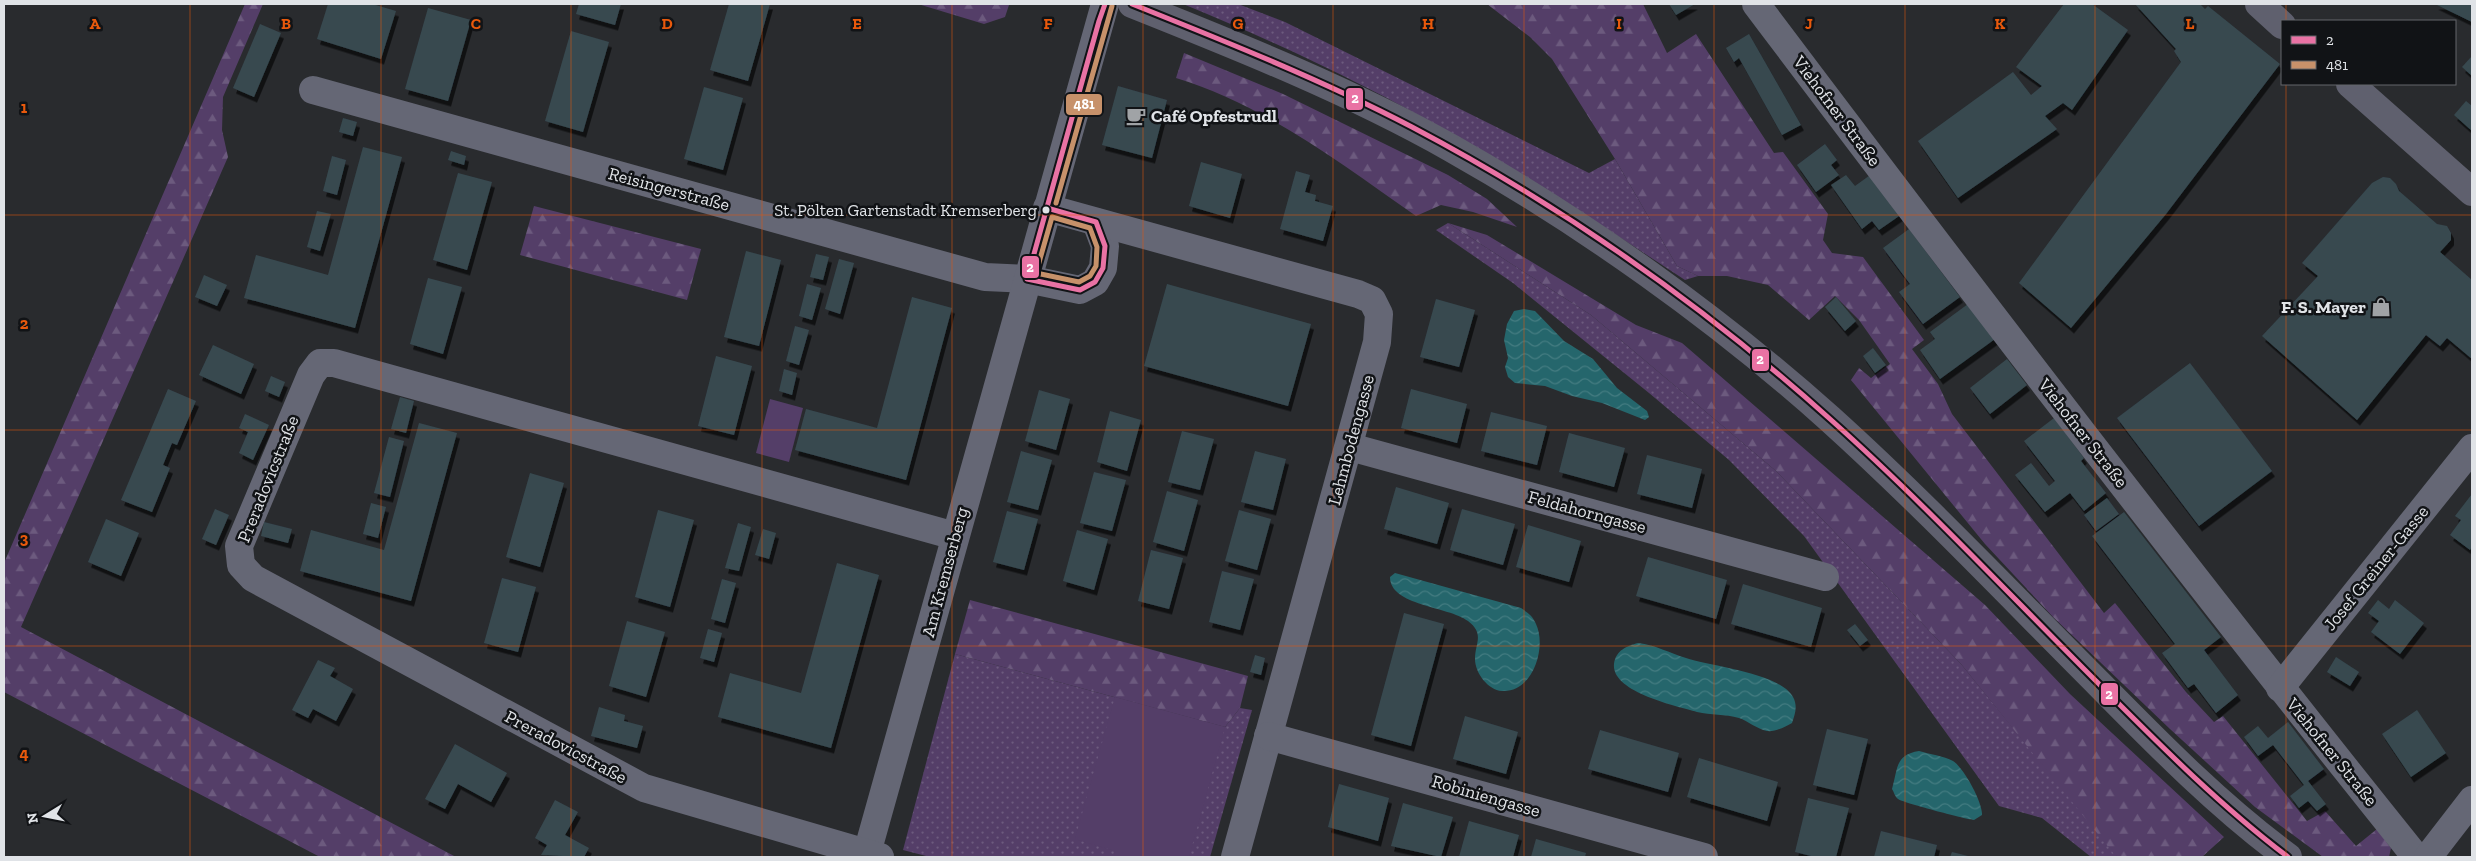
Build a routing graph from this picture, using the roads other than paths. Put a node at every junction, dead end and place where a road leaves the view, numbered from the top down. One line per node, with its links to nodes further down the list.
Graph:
1 (1105, 4): 9 (street, Am Kremserberg)
2 (1132, 4): 22 (main road)
3 (1756, 4): 16 (street, Viehofner Straße)
4 (2259, 4): 5 (main road)
5 (2281, 24)
6 (2351, 85): 8 (main road)
7 (312, 90): 11 (street, Reisingerstraße)
8 (2472, 192)
9 (1047, 208): 10 (street); 11 (street, Am Kremserberg)
10 (1096, 222): 11 (street); 12 (street, Lehmbodengasse)
11 (1027, 279): 14 (street, Am Kremserberg)
12 (1350, 447): 15 (street, Feldahorngasse); 17 (street, Lehmbodengasse)
13 (2472, 448): 16 (street, Josef Greiner-Gasse)
14 (955, 536): 19 (street, Am Kremserberg); 19 (street, Preradovicstraße)
15 (1825, 577)
16 (2280, 688): 23 (street, Viehofner Straße)
17 (1268, 736): 20 (street, Lehmbodengasse); 21 (street, Robiniengasse)
18 (2472, 800): 24 (street)
19 (874, 855)
20 (1235, 857)
21 (1704, 857)
22 (2288, 857)
23 (2416, 857)
24 (2428, 857)

